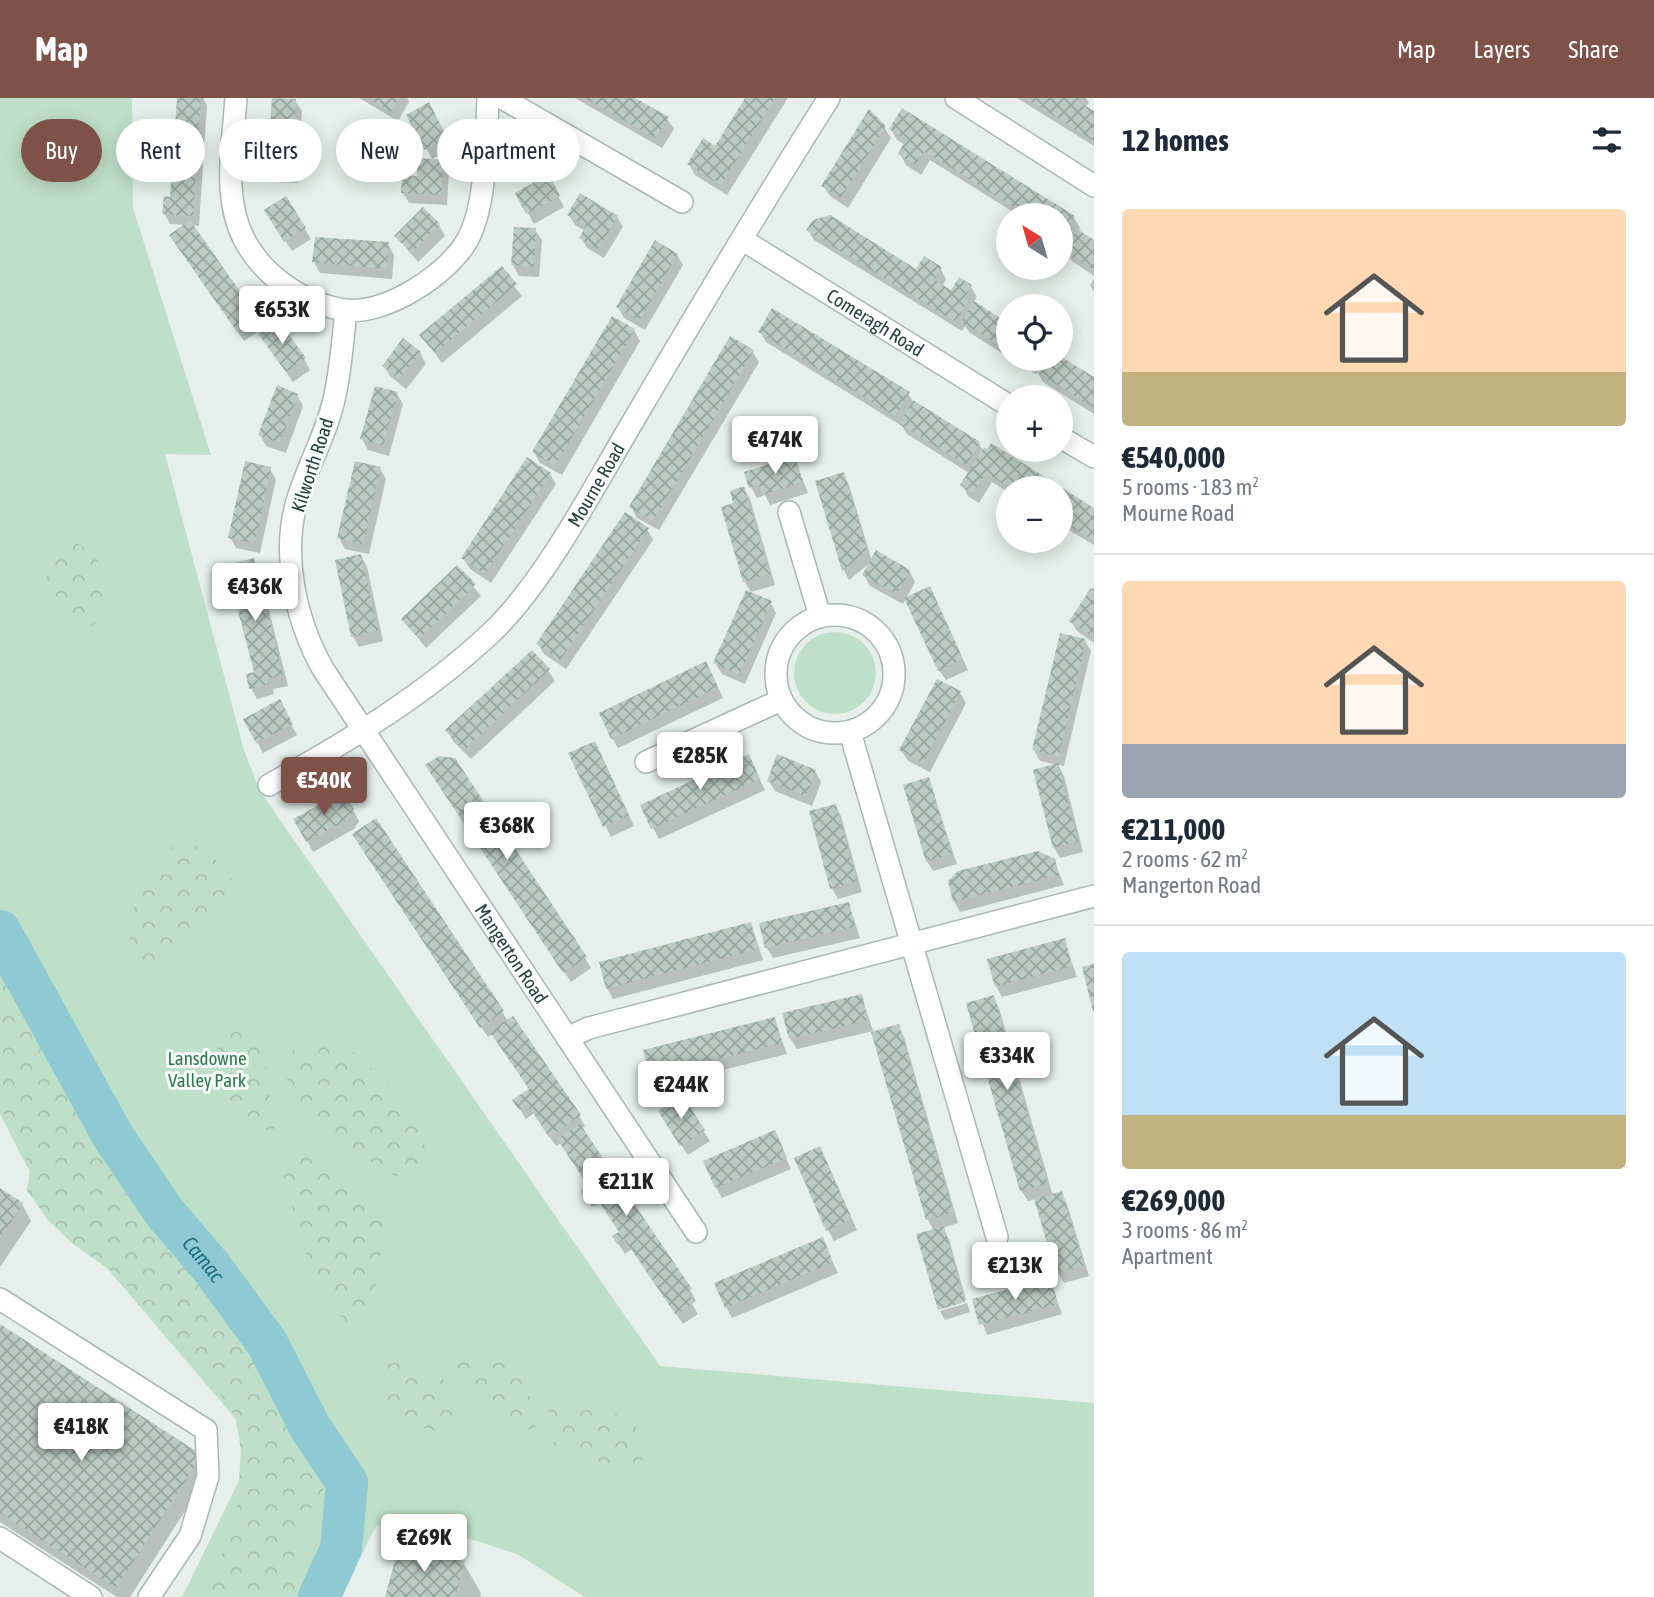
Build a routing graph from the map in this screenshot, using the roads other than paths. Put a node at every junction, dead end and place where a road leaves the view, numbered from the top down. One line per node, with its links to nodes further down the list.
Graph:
1 (236, 98): 9 (street)
2 (488, 98): 9 (street)
3 (502, 98): 7 (street)
4 (829, 98): 8 (street, Mourne Road)
5 (956, 98): 6 (street)
6 (1094, 186)
7 (682, 202)
8 (743, 240): 10 (street, Comeragh Road); 16 (street, Mourne Road)
9 (346, 310): 16 (street, Kilworth Road)
10 (996, 398)
11 (1073, 445): 12 (street)
12 (1094, 457)
13 (789, 512): 14 (street)
14 (820, 616): 15 (street); 17 (street)
15 (780, 700): 17 (street); 18 (street)
16 (362, 729): 19 (street, Mourne Road); 22 (street, Mangerton Road)
17 (850, 732): 21 (street)
18 (646, 762)
19 (269, 785)
20 (1094, 896): 21 (street)
21 (911, 943): 22 (street); 24 (street)
22 (567, 1038): 23 (street, Mangerton Road)
23 (696, 1232)
24 (997, 1237)
25 (0, 1299): 28 (street)
26 (0, 1538): 27 (street)
27 (91, 1597)
28 (149, 1597)

